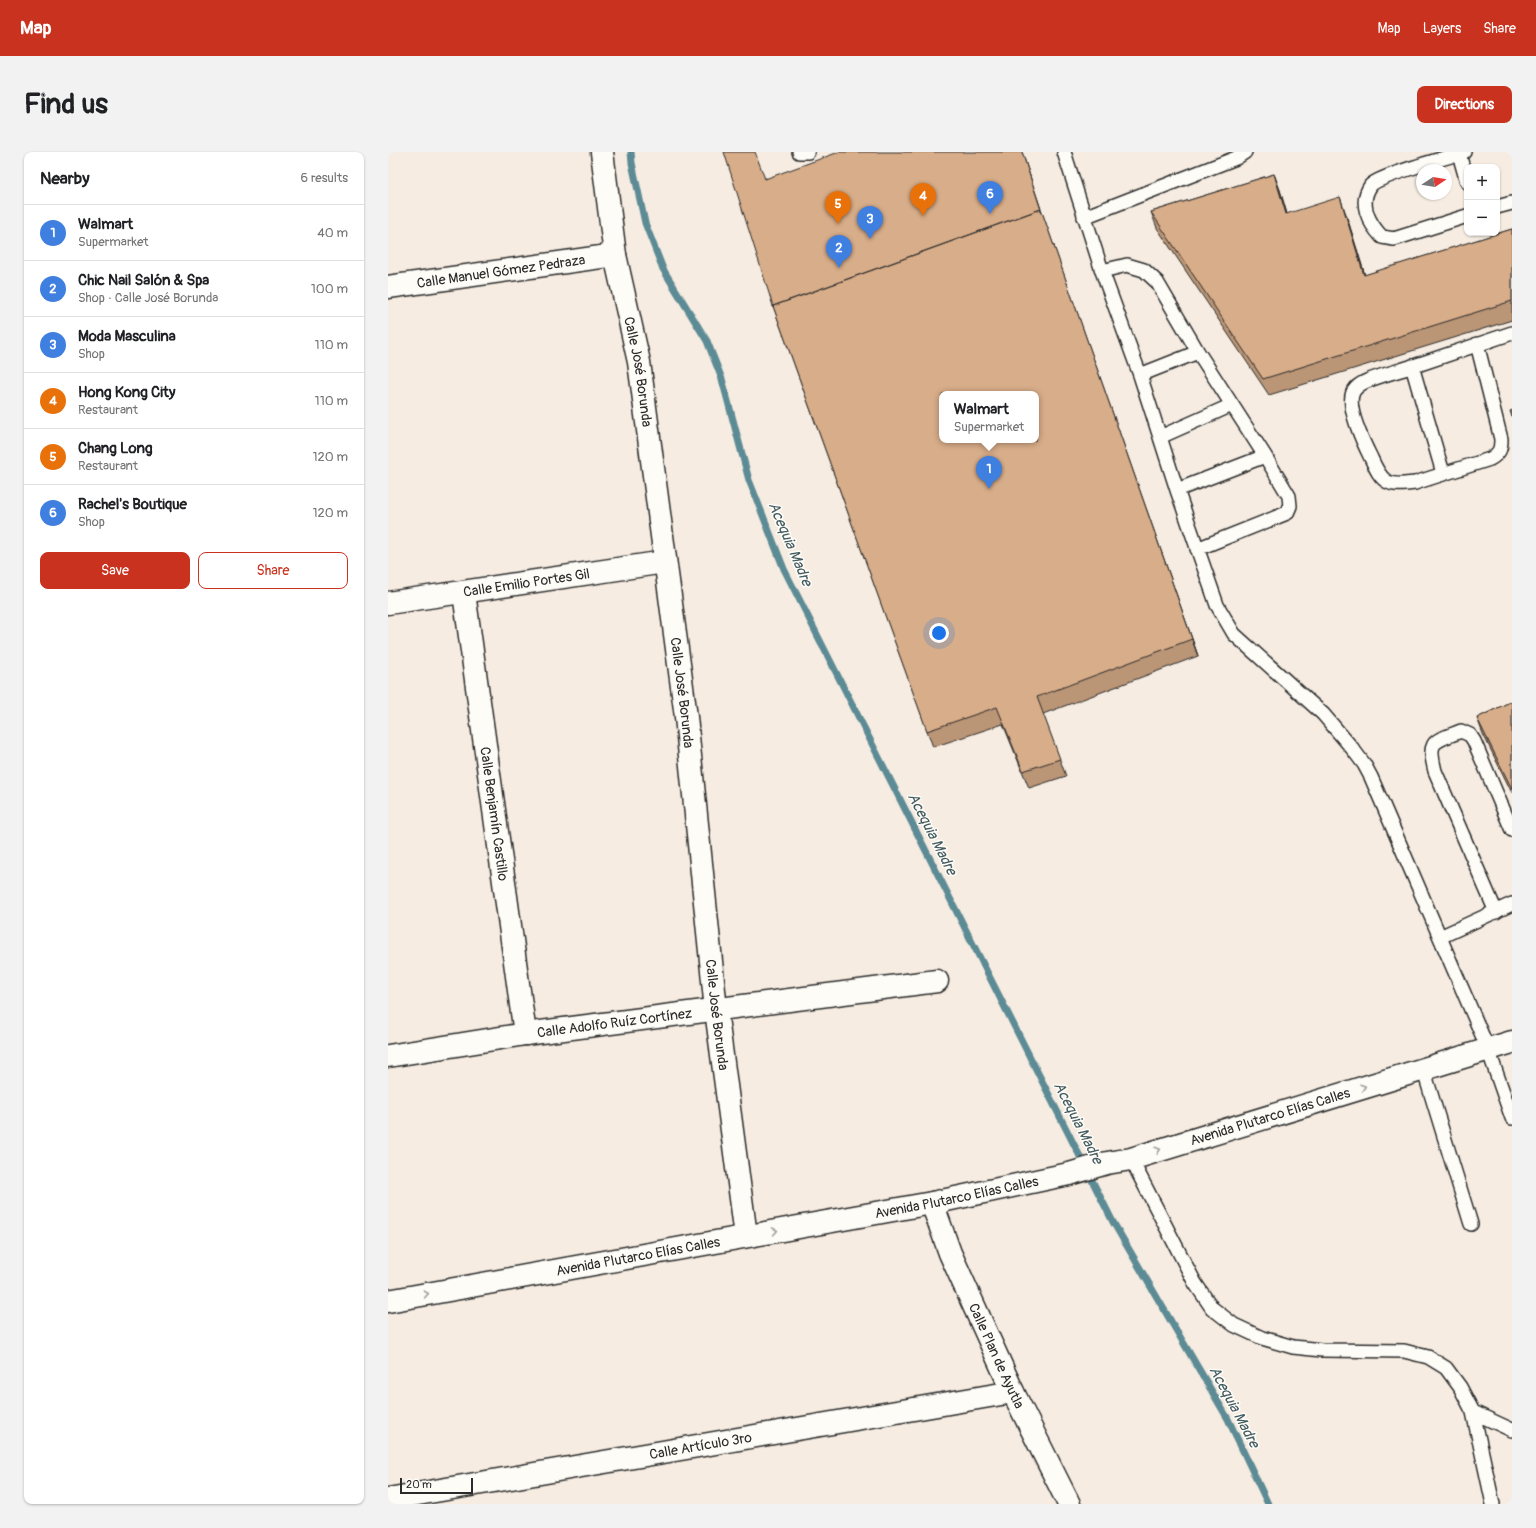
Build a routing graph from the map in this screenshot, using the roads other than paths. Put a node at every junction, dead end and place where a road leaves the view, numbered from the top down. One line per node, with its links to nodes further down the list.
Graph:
1 (602, 152): 12 (street, Calle José Borunda)
2 (799, 152): 3 (lane)
3 (808, 152)
4 (1064, 152): 10 (lane)
5 (1245, 152): 10 (lane)
6 (1461, 153): 7 (lane); 11 (lane)
7 (1464, 168)
8 (1512, 203): 9 (lane)
9 (1500, 206)
10 (1084, 217): 13 (lane)
11 (1464, 217)
12 (615, 255): 14 (street, Calle Manuel Gómez Pedraza); 26 (street, Calle José Borunda)
13 (1102, 271): 17 (lane); 19 (lane)
14 (388, 287)
15 (1512, 333): 16 (lane)
16 (1477, 344): 18 (lane); 23 (lane)
17 (1198, 352): 19 (lane); 20 (lane)
18 (1412, 366): 23 (lane); 23 (lane)
19 (1140, 375): 21 (lane)
20 (1232, 405): 21 (lane); 22 (lane)
21 (1160, 437): 24 (lane)
22 (1265, 456): 24 (lane); 25 (lane)
23 (1443, 473)
24 (1177, 490): 25 (lane)
25 (1197, 549): 32 (lane)
26 (665, 562): 27 (street, Calle Emilio Portes Gil); 34 (street, Calle José Borunda)
27 (464, 593): 28 (street, Calle Emilio Portes Gil); 35 (street, Calle Benjamín Castillo)
28 (388, 603)
29 (1512, 830): 31 (lane)
30 (1512, 904): 31 (lane)
31 (1496, 912): 32 (lane)
32 (1440, 936): 37 (lane)
33 (937, 981): 34 (street, Calle Adolfo Ruíz Cortínez)
34 (716, 1010): 35 (street, Calle Adolfo Ruíz Cortínez); 44 (street, Calle José Borunda)
35 (525, 1034): 38 (street, Calle Adolfo Ruíz Cortínez)
36 (1512, 1042): 37 (street, Avenida Plutarco Elías Calles)
37 (1488, 1049): 39 (street, Avenida Plutarco Elías Calles); 40 (lane)
38 (388, 1056)
39 (1423, 1068): 41 (street, Avenida Plutarco Elías Calles, one-way to 39); 43 (lane)
40 (1512, 1118)
41 (1131, 1159): 42 (street, Avenida Plutarco Elías Calles); 47 (lane)
42 (932, 1203): 44 (street, Avenida Plutarco Elías Calles, one-way to 42); 46 (street, Calle Plan de Ayutla)
43 (1470, 1224)
44 (746, 1236): 45 (street, Avenida Plutarco Elías Calles, one-way to 44)
45 (388, 1301)
46 (1014, 1392): 49 (street, Calle Artículo 3ro); 50 (street, Calle Plan de Ayutla)
47 (1473, 1412): 48 (lane); 51 (lane)
48 (1512, 1430)
49 (388, 1499)
50 (1069, 1504)
51 (1493, 1504)

